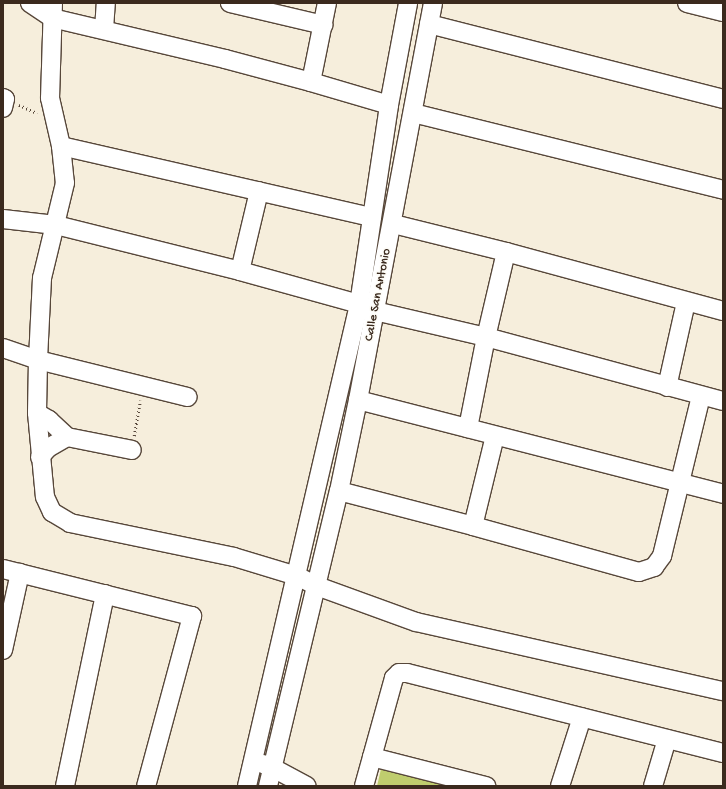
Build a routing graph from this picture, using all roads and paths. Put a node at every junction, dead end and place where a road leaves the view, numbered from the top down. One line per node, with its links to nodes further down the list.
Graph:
1 (30, 3): 9 (street)
2 (106, 3): 13 (street)
3 (230, 3): 8 (street)
4 (327, 3): 12 (street)
5 (408, 3): 17 (street, Calle San Antonio)
6 (433, 3): 11 (street, Calle San Antonio)
7 (687, 3): 10 (street)
8 (291, 10): 12 (street)
9 (52, 11): 13 (street); 19 (street)
10 (723, 12)
11 (429, 24): 15 (street); 18 (street, Calle San Antonio)
12 (323, 25): 14 (street)
13 (104, 29): 14 (street)
14 (311, 82): 17 (street)
15 (723, 99)
16 (4, 102): 19 (path)
17 (389, 105): 23 (street, Calle San Antonio)
18 (413, 113): 21 (street); 25 (street, Calle San Antonio)
19 (54, 120): 20 (street)
20 (61, 146): 22 (street); 26 (street)
21 (723, 190)
22 (259, 191): 23 (street); 28 (street)
23 (372, 217): 30 (street, Calle San Antonio)
24 (3, 219): 26 (street)
25 (392, 224): 27 (street); 30 (street, Calle San Antonio)
26 (56, 225): 28 (street); 34 (street)
27 (506, 252): 29 (street); 32 (street)
28 (240, 271): 30 (street)
29 (686, 302): 31 (street); 36 (street)
30 (367, 308): 32 (street); 39 (street, Calle San Antonio); 52 (street, Calle San Antonio)
31 (723, 311)
32 (486, 337): 36 (street); 42 (street)
33 (3, 348): 34 (street)
34 (38, 360): 35 (street); 41 (street)
35 (142, 386): 38 (street); 45 (path)
36 (667, 387): 37 (street)
37 (701, 396): 40 (street); 47 (street)
38 (188, 397)
39 (358, 400): 42 (street); 48 (street, Calle San Antonio)
40 (723, 401)
41 (37, 413): 44 (street); 46 (street)
42 (468, 428): 43 (street)
43 (495, 436): 47 (street); 50 (street)
44 (67, 437): 45 (street); 46 (street)
45 (132, 450)
46 (40, 457): 52 (street)
47 (680, 484): 49 (street); 50 (street)
48 (339, 491): 50 (street); 53 (street, Calle San Antonio)
49 (723, 494)
50 (473, 526)
51 (11, 571): 54 (street); 55 (street)
52 (297, 576): 53 (street); 61 (street, Calle San Antonio)
53 (316, 586): 56 (street); 62 (street, Calle San Antonio)
54 (105, 594): 63 (street); 64 (street)
55 (3, 650)
56 (723, 692)
57 (582, 717): 58 (street); 60 (street); 70 (street)
58 (667, 739): 59 (street); 71 (street)
59 (723, 753)
60 (372, 756): 68 (street); 69 (street)
61 (253, 761): 62 (street); 65 (street, Calle San Antonio)
62 (273, 768): 66 (street, Calle San Antonio); 67 (street)
63 (65, 786)
64 (146, 786)
65 (247, 786)
66 (268, 786)
67 (306, 786)
68 (364, 786)
69 (486, 786)
70 (560, 786)
71 (653, 786)

